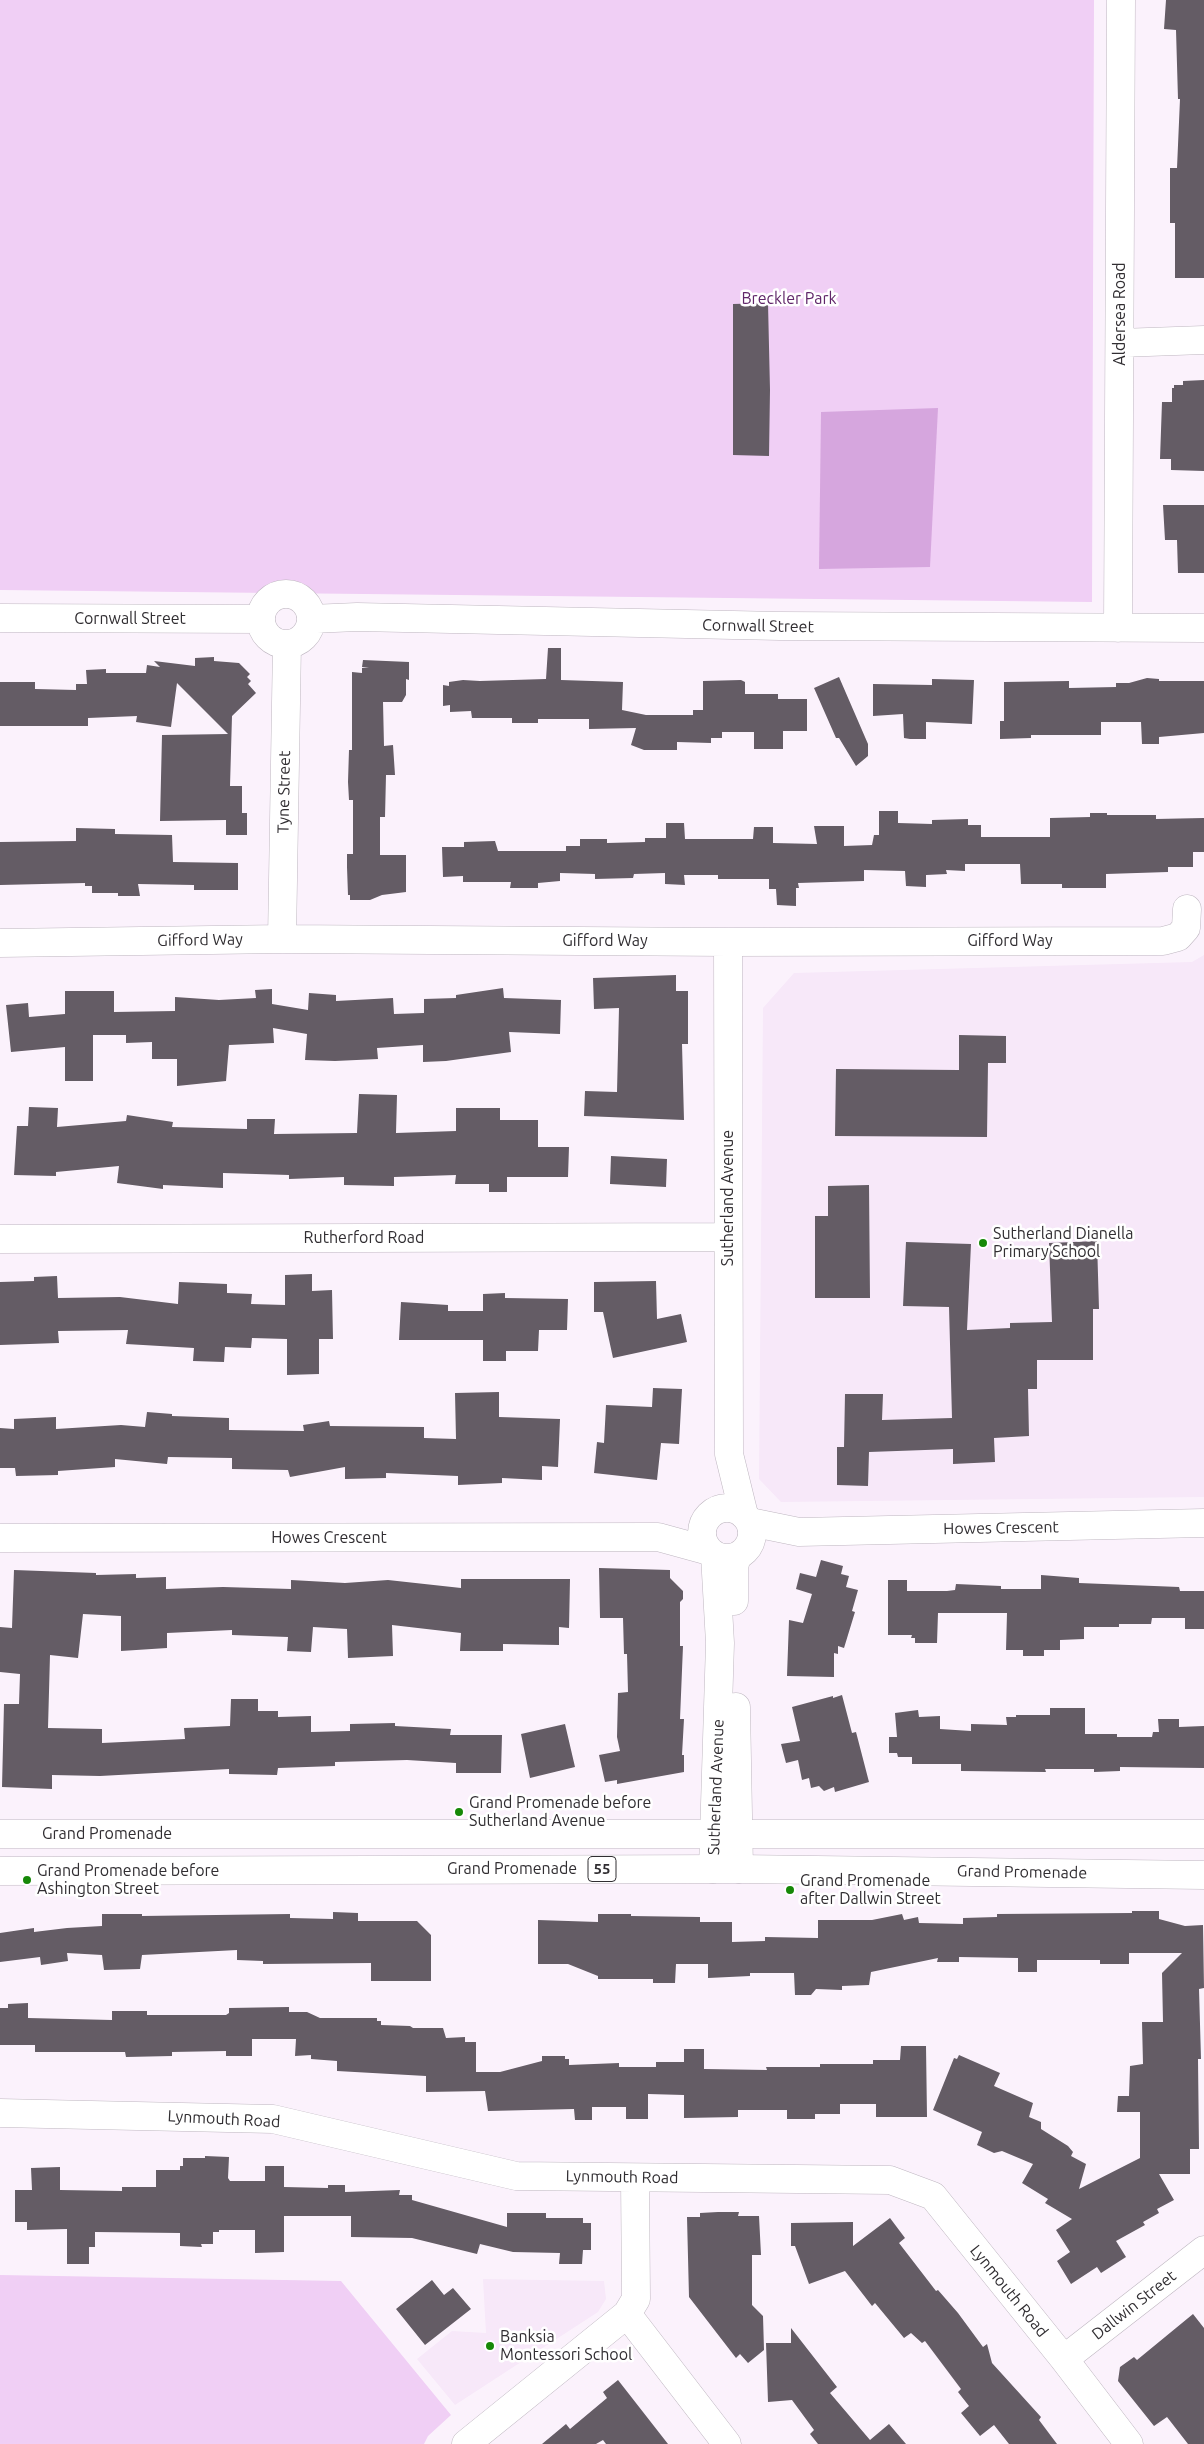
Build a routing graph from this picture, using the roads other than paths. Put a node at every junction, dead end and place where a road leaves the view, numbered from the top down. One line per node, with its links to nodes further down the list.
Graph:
1 (1120, 0): 3 (street, Aldersea Road)
2 (1204, 340): 3 (street)
3 (1120, 343): 7 (street, Aldersea Road)
4 (0, 618): 5 (street, Cornwall Street)
5 (260, 619): 6 (street); 9 (street)
6 (311, 619): 7 (street, Cornwall Street); 9 (street)
7 (1118, 628): 8 (street, Cornwall Street)
8 (1204, 628)
9 (287, 644): 11 (street, Tyne Street)
10 (1187, 909): 12 (street, Gifford Way)
11 (282, 939): 12 (street, Gifford Way); 13 (street, Gifford Way)
12 (728, 942): 14 (street, Sutherland Avenue)
13 (0, 943)
14 (728, 1237): 15 (street, Rutherford Road); 16 (street, Sutherland Avenue)
15 (0, 1239)
16 (729, 1454): 17 (street, Sutherland Avenue); 21 (street, Sutherland Avenue)
17 (708, 1518): 19 (street, Howes Crescent); 21 (street, Sutherland Avenue); 21 (street, Howes Crescent)
18 (1204, 1523): 21 (street, Howes Crescent)
19 (658, 1537): 20 (street, Howes Crescent); 21 (street, Howes Crescent)
20 (0, 1538)
21 (734, 1541): 24 (street, Sutherland Avenue)
22 (0, 1834): 23 (street, Grand Promenade / 55)
23 (434, 1834): 24 (street, Grand Promenade / 55); 26 (street)
24 (727, 1834): 25 (street, Grand Promenade / 55); 27 (street, Sutherland Avenue)
25 (1204, 1834)
26 (432, 1869): 27 (street, Grand Promenade / 55); 28 (street, Grand Promenade / 55)
27 (726, 1869): 29 (street, Grand Promenade / 55)
28 (0, 1871)
29 (1204, 1874)
30 (0, 2113): 31 (street, Lynmouth Road)
31 (635, 2178): 33 (street); 34 (street, Lynmouth Road)
32 (1204, 2250): 34 (street, Dallwin Street)
33 (628, 2314): 35 (street); 36 (street)
34 (1064, 2359): 37 (street, Lynmouth Road)
35 (466, 2444)
36 (727, 2444)
37 (1129, 2444)

